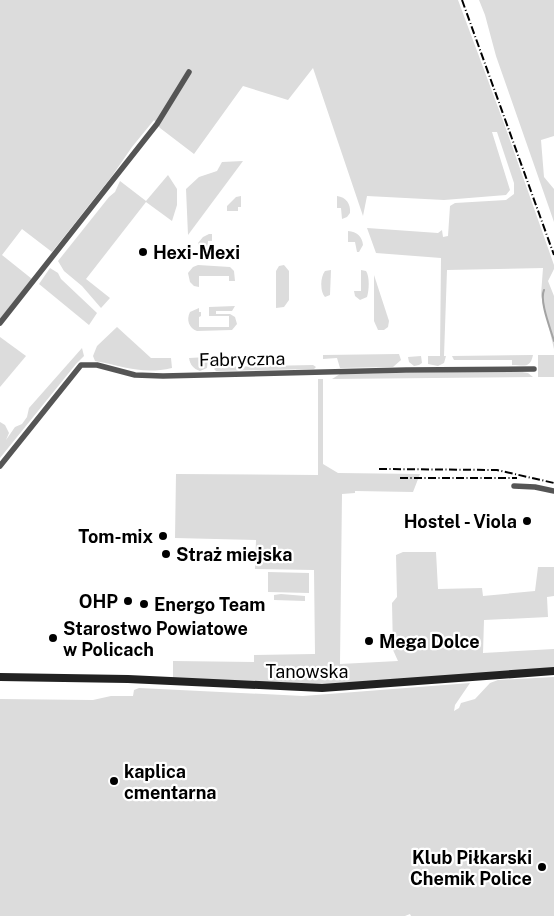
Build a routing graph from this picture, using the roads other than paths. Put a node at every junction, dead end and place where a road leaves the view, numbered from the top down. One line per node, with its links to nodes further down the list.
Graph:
1 (189, 72): 2 (street)
2 (0, 323)
3 (534, 369): 4 (street, Fabryczna)
4 (0, 466)
5 (514, 486): 6 (street)
6 (554, 491)
7 (554, 672): 8 (main road, Tanowska)
8 (0, 677)

